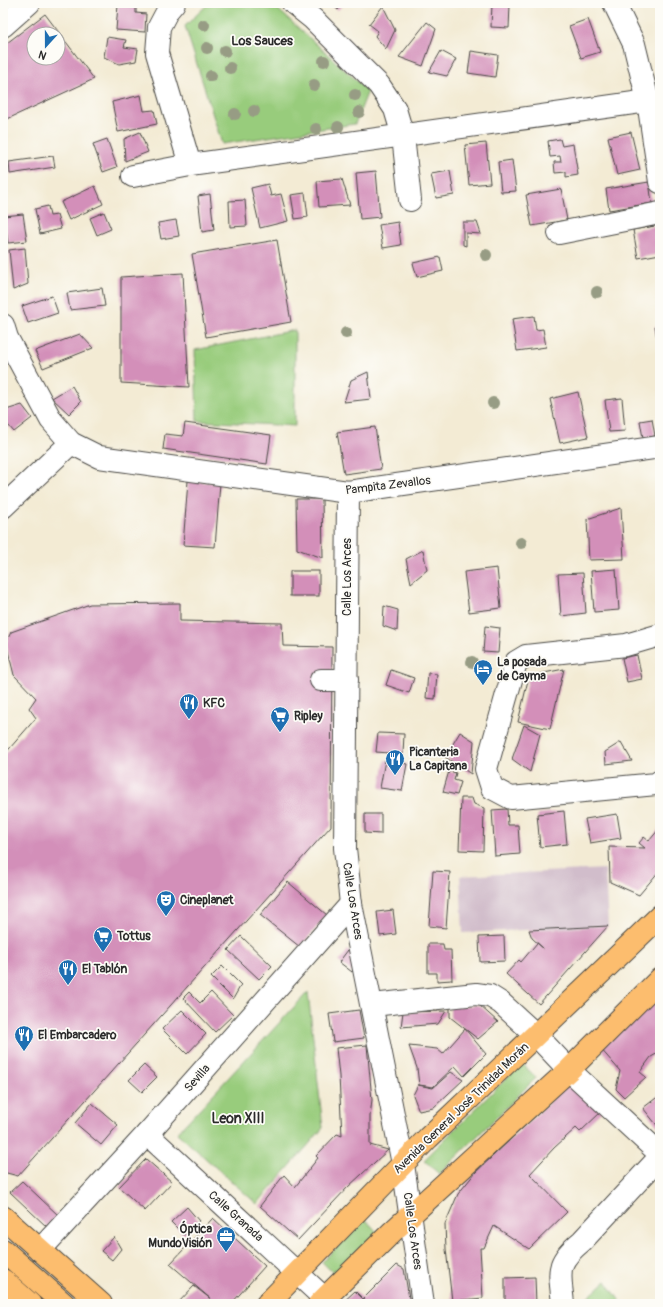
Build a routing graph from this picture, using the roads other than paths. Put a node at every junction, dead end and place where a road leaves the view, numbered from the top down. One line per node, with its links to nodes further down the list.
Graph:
1 (29, 3): 5 (street)
2 (174, 3): 8 (street)
3 (293, 3): 7 (street)
4 (614, 3): 6 (street)
5 (3, 26)
6 (648, 101): 7 (street); 10 (street)
7 (403, 136): 8 (street); 11 (street)
8 (190, 165): 9 (street)
9 (133, 176)
10 (660, 182)
11 (410, 200)
12 (660, 213): 13 (street)
13 (559, 233)
14 (4, 334): 15 (street)
15 (71, 443): 17 (street, Pampita Zevallos); 18 (street)
16 (660, 448): 17 (street, Pampita Zevallos)
17 (348, 492): 21 (street, Calle Los Arces)
18 (3, 507)
19 (660, 635): 22 (street)
20 (321, 680): 21 (street)
21 (346, 680): 23 (street, Calle Los Arces)
22 (660, 781)
23 (351, 904): 26 (street, Calle Los Arces); 29 (street, Sevilla)
24 (660, 916): 27 (main road, Avenida General José Trinidad Morán)
25 (660, 979): 28 (main road)
26 (372, 1005): 27 (street); 31 (street, Calle Los Arces)
27 (536, 1035): 28 (street); 31 (main road, Avenida General José Trinidad Morán)
28 (569, 1070): 30 (street); 32 (main road)
29 (147, 1134): 35 (street, Sevilla); 36 (street, Calle Granada)
30 (660, 1155): 44 (street)
31 (403, 1164): 32 (street, Calle Los Arces); 36 (main road, Avenida General José Trinidad Morán)
32 (410, 1215): 38 (main road); 43 (street, Calle Los Arces)
33 (3, 1217): 35 (main road)
34 (3, 1250): 40 (main road)
35 (40, 1250): 41 (main road)
36 (298, 1272): 38 (street, Calle Granada); 42 (main road, Avenida General José Trinidad Morán)
37 (3, 1280): 39 (main road)
38 (321, 1301)
39 (30, 1304)
40 (64, 1304)
41 (101, 1304)
42 (267, 1304)
43 (423, 1304)
44 (563, 1304)

